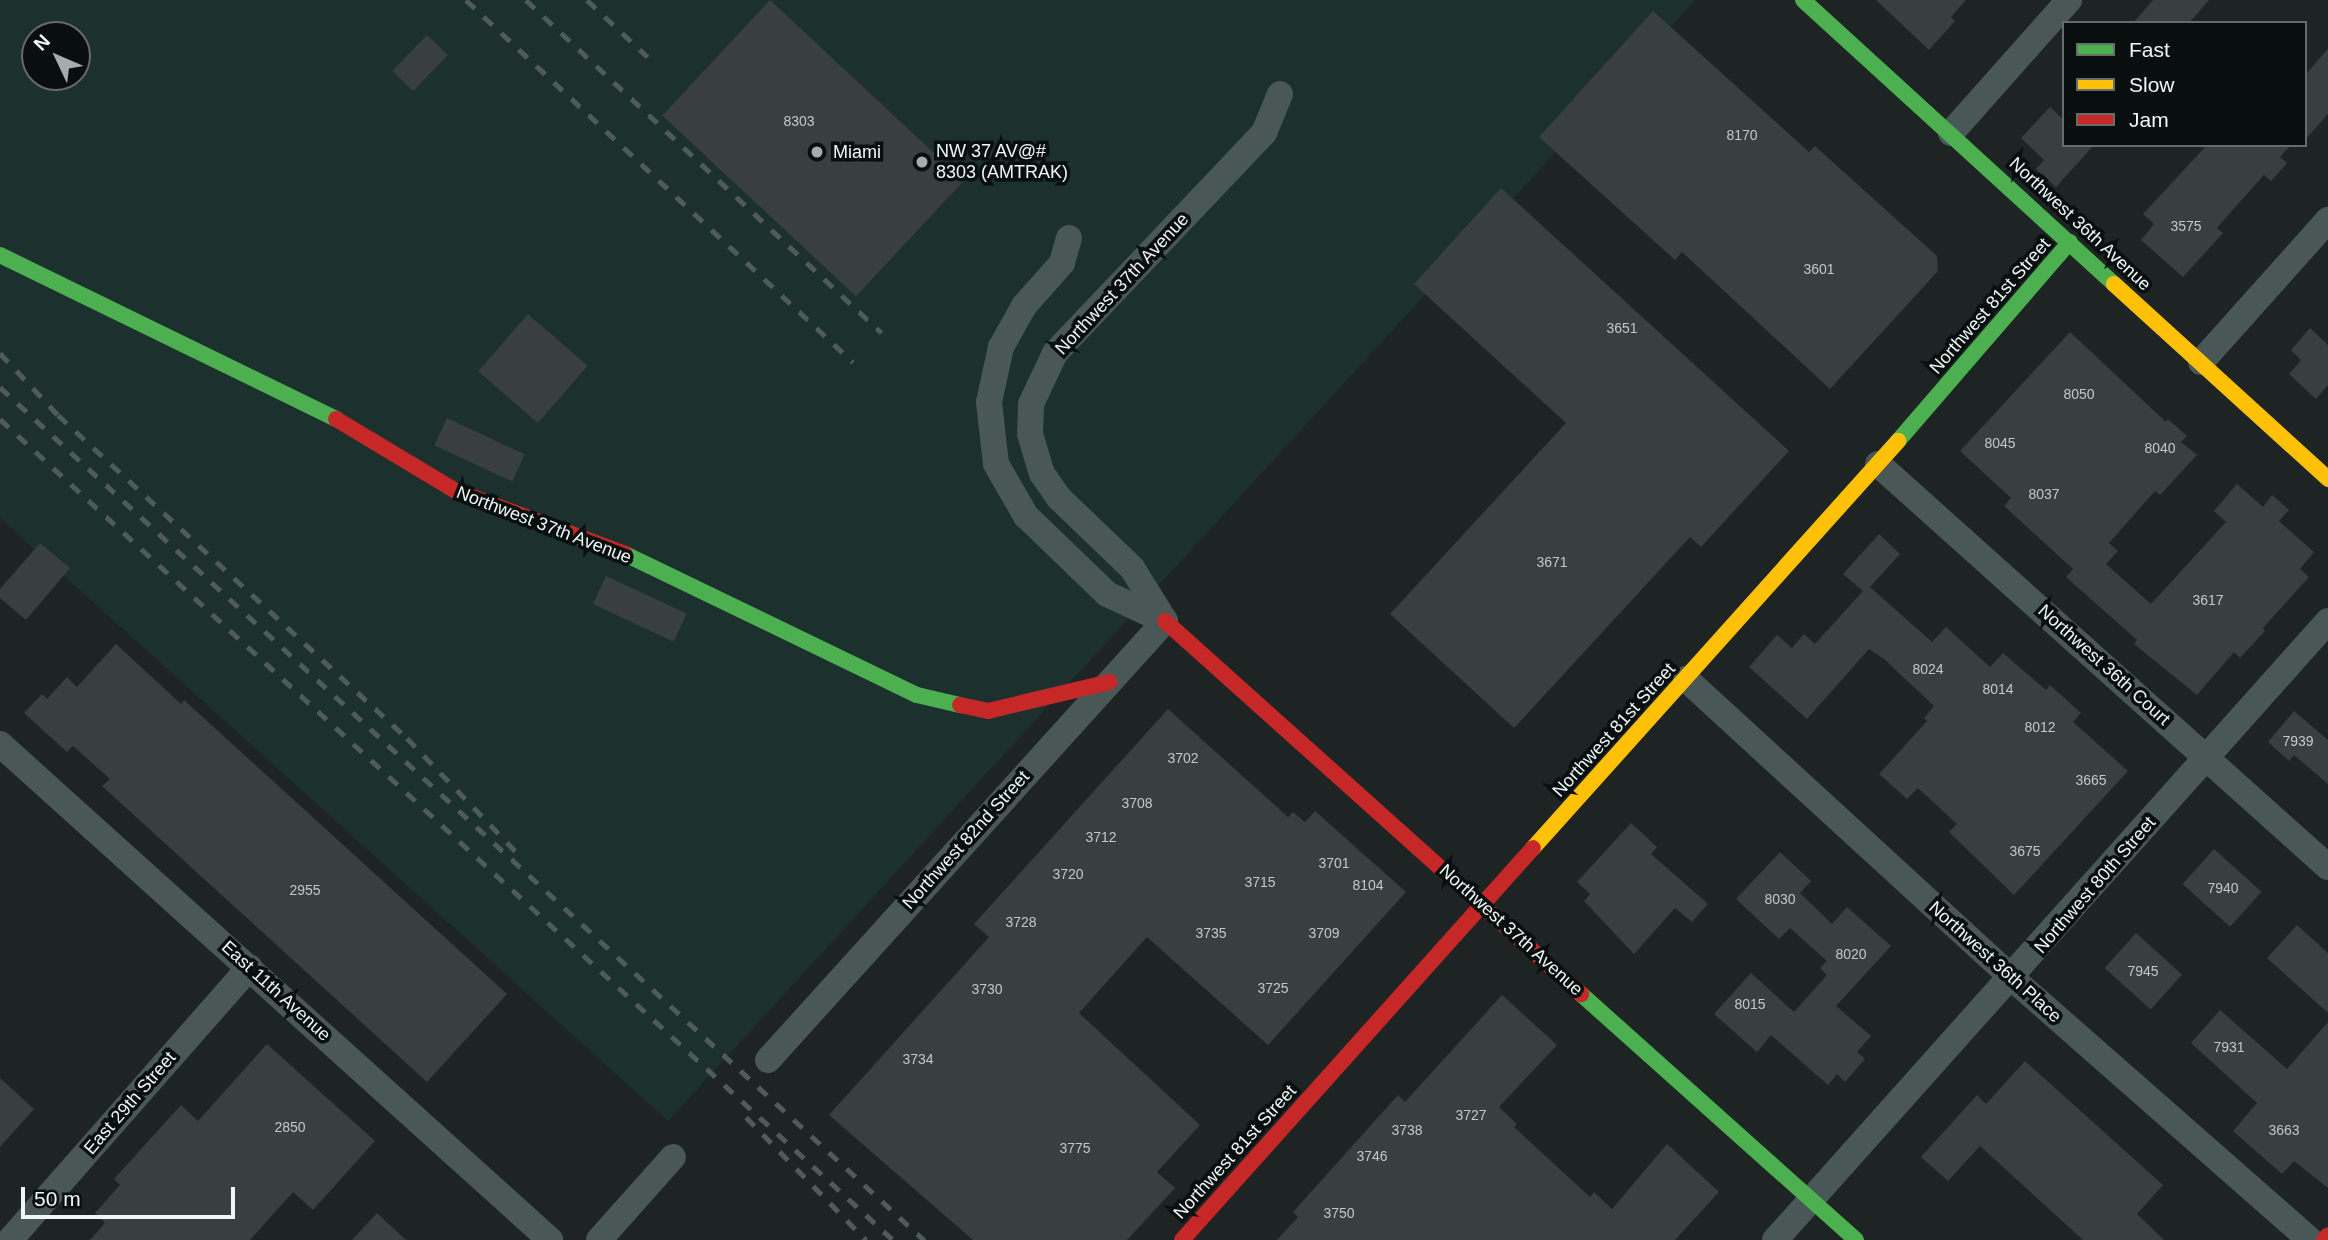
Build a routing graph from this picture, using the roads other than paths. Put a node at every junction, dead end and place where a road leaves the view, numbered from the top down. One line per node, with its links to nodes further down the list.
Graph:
1 (1803, 0): 4 (street, Northwest 36th Avenue)
2 (2069, 0): 4 (street)
3 (1280, 94): 12 (street, Northwest 37th Avenue)
4 (1951, 133): 7 (street, Northwest 36th Avenue)
5 (2328, 220): 9 (street)
6 (1069, 238): 12 (street, Northwest 37th Avenue)
7 (2070, 242): 9 (street, Northwest 36th Avenue); 10 (street, Northwest 81st Street)
8 (0, 256): 15 (street, Northwest 37th Avenue)
9 (2201, 362): 11 (street, Northwest 36th Avenue)
10 (1878, 464): 14 (street, Northwest 81st Street); 17 (street, Northwest 36th Court)
11 (2328, 480)
12 (1165, 621): 15 (street, Northwest 82nd Street); 19 (street, Northwest 37th Avenue)
13 (2328, 621): 17 (street, Northwest 80th Street)
14 (1686, 679): 19 (street, Northwest 81st Street); 21 (street, Northwest 36th Place)
15 (1110, 682): 22 (street, Northwest 82nd Street)
16 (0, 744): 20 (street, East 11th Avenue)
17 (2208, 757): 18 (street, Northwest 36th Court); 21 (street, Northwest 80th Street)
18 (2328, 867)
19 (1482, 905): 24 (street, Northwest 37th Avenue); 29 (street, Northwest 81st Street)
20 (250, 967): 26 (street, East 29th Street); 27 (street, East 11th Avenue)
21 (2013, 979): 24 (street, Northwest 80th Street); 32 (street, Northwest 36th Place)
22 (768, 1060)
23 (673, 1157): 28 (street)
24 (1811, 1200): 30 (street, Northwest 80th Street); 31 (street, Northwest 37th Avenue)
25 (2328, 1235): 33 (street)
26 (10, 1240)
27 (550, 1240)
28 (599, 1240)
29 (1182, 1240)
30 (1775, 1240)
31 (1856, 1240)
32 (2310, 1240)
33 (2324, 1240)

